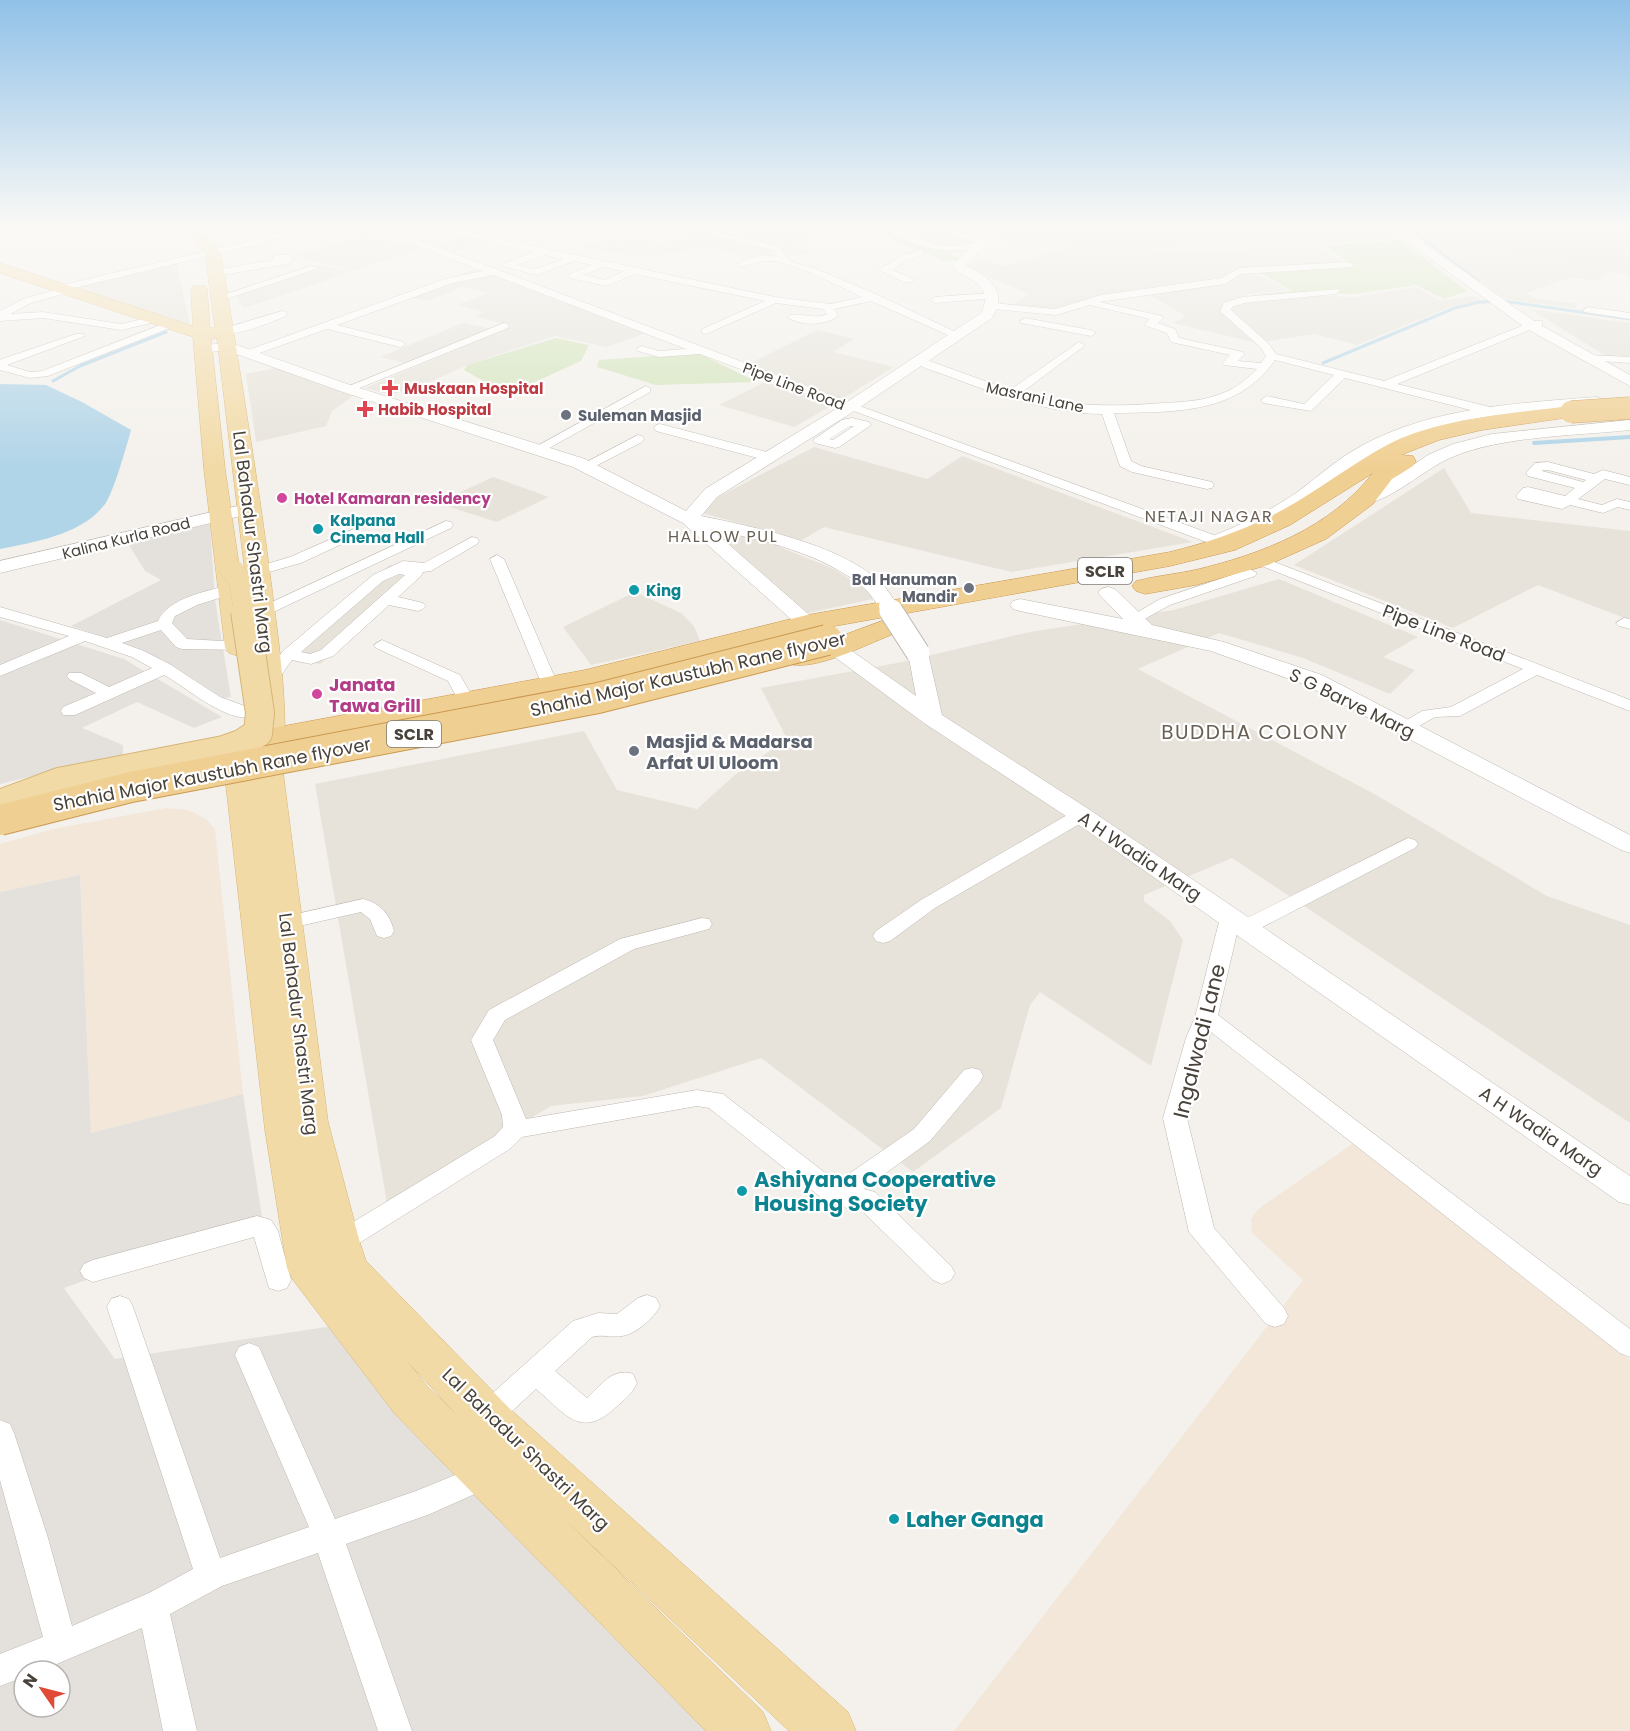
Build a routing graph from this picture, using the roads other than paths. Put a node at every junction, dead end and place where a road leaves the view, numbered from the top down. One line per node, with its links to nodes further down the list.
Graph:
1 (14, 309): 21 (street)
2 (123, 309): 23 (main road)
3 (203, 309): 33 (main road, Lal Bahadur Shastri Marg)
4 (220, 309): 31 (main road, Lal Bahadur Shastri Marg)
5 (362, 309): 24 (street)
6 (593, 309): 37 (street, Pipe Line Road)
7 (755, 309): 28 (street)
8 (828, 309): 22 (street)
9 (900, 309): 32 (street)
10 (988, 309): 32 (street)
11 (1001, 309): 29 (street)
12 (1021, 309): 13 (street)
13 (1067, 309)
14 (1114, 309): 42 (street)
15 (1226, 309): 42 (street)
16 (1512, 309): 25 (street)
17 (399, 310): 27 (street)
18 (1588, 310): 20 (street)
19 (282, 314): 31 (street)
20 (1630, 316)
21 (0, 317): 23 (street)
22 (792, 317)
23 (163, 322): 30 (street); 33 (main road)
24 (321, 322): 27 (street); 31 (street); 38 (street)
25 (1535, 325): 39 (street); 48 (street)
26 (504, 326): 49 (street)
27 (344, 330): 34 (street)
28 (706, 331)
29 (1091, 333)
30 (80, 336)
31 (224, 336): 33 (main road); 38 (street); 44 (main road, Lal Bahadur Shastri Marg)
32 (959, 336): 41 (street)
33 (202, 342): 76 (main road, Lal Bahadur Shastri Marg)
34 (400, 344)
35 (1079, 345): 51 (street)
36 (642, 349): 37 (street)
37 (703, 350): 54 (street, Pipe Line Road)
38 (247, 354): 43 (street)
39 (1594, 358): 40 (street); 46 (street); 47 (street)
40 (1630, 360)
41 (920, 361): 51 (street, Masrani Lane); 54 (street)
42 (1269, 361): 45 (street); 52 (street, Masrani Lane)
43 (276, 364): 44 (street); 49 (street)
44 (230, 370): 75 (main road, Lal Bahadur Shastri Marg)
45 (1338, 374): 48 (street); 52 (street)
46 (1630, 374)
47 (1630, 381)
48 (1386, 384): 56 (street)
49 (348, 389): 64 (street)
50 (646, 390): 64 (street)
51 (1012, 394): 55 (street, Masrani Lane)
52 (1259, 400): 55 (street, Masrani Lane)
53 (1630, 400): 57 (street)
54 (850, 407): 58 (street, Pipe Line Road); 61 (street)
55 (1106, 409): 70 (street)
56 (1490, 411): 57 (street); 67 (street)
57 (1583, 411): 60 (highway, SCLR); 67 (highway, SCLR); 73 (highway, SCLR)
58 (873, 416): 59 (street); 81 (street, Pipe Line Road)
59 (859, 424): 61 (street); 61 (street)
60 (1629, 424): 73 (street)
61 (832, 425): 65 (street)
62 (660, 428): 65 (street)
63 (638, 439): 66 (street)
64 (538, 449): 66 (street)
65 (769, 457): 77 (street)
66 (585, 466): 77 (street)
67 (1345, 472): 81 (highway, SCLR)
68 (1597, 479): 69 (street); 71 (street); 71 (street)
69 (1630, 481): 72 (street)
70 (1208, 485)
71 (1585, 487): 74 (street)
72 (1630, 496)
73 (1365, 499): 84 (highway, SCLR)
74 (1630, 506)
75 (251, 508): 76 (street, Kalina Kurla Road); 86 (main road, Lal Bahadur Shastri Marg)
76 (219, 515): 85 (street, Kalina Kurla Road); 87 (main road, Lal Bahadur Shastri Marg)
77 (690, 519): 95 (street); 101 (street, A H Wadia Marg)
78 (446, 525): 82 (street)
79 (354, 533): 86 (street)
80 (472, 541): 82 (street)
81 (1221, 543): 95 (highway, SCLR)
82 (374, 558): 93 (street)
83 (497, 559): 110 (street)
84 (1254, 566): 88 (highway, SCLR); 98 (street); 106 (street, Pipe Line Road)
85 (0, 567)
86 (258, 571): 93 (main road, Lal Bahadur Shastri Marg)
87 (228, 576): 97 (street); 103 (main road, Lal Bahadur Shastri Marg); 120 (main road, bridge)
88 (1108, 593): 90 (highway, SCLR); 98 (street)
89 (387, 600): 91 (street); 99 (street); 104 (street)
90 (1020, 605): 95 (highway, SCLR); 98 (street, S G Barve Marg)
91 (418, 606)
92 (0, 612): 94 (street)
93 (262, 612): 109 (main road, Lal Bahadur Shastri Marg)
94 (17, 616): 96 (street); 100 (street)
95 (879, 616): 101 (highway); 101 (highway); 115 (street, bridge)
96 (0, 623)
97 (164, 624): 102 (street); 103 (street)
98 (1139, 624): 116 (street, S G Barve Marg)
99 (351, 632): 104 (street); 112 (street)
100 (84, 635): 102 (street); 107 (street)
101 (821, 635): 110 (highway); 115 (street, A H Wadia Marg); 117 (highway); 120 (highway, Shahid Major Kaustubh Rane flyover / SCLR, bridge); 122 (highway, Shahid Major Kaustubh Rane flyover / SCLR, bridge)
102 (106, 643): 105 (street)
103 (238, 647): 118 (main road, Lal Bahadur Shastri Marg)
104 (289, 654): 109 (street)
105 (165, 668): 111 (street); 118 (street)
106 (1536, 669): 113 (street, Pipe Line Road); 116 (street)
107 (0, 671)
108 (75, 676): 111 (street)
109 (271, 678): 118 (main road, Lal Bahadur Shastri Marg)
110 (550, 684): 112 (highway)
111 (109, 693): 114 (street)
112 (474, 699): 117 (highway); 118 (highway)
113 (1630, 706)
114 (69, 711)
115 (933, 718): 121 (street, A H Wadia Marg)
116 (1404, 727): 125 (street, S G Barve Marg)
117 (491, 730): 119 (highway)
118 (255, 731): 119 (main road, Lal Bahadur Shastri Marg)
119 (255, 784): 123 (highway); 130 (main road, Lal Bahadur Shastri Marg)
120 (0, 805)
121 (1081, 815): 126 (street, A H Wadia Marg); 129 (street)
122 (0, 820)
123 (0, 831)
124 (1408, 844): 126 (street)
125 (1630, 845)
126 (1237, 923): 131 (street, Ingalwadi Lane); 134 (street, A H Wadia Marg)
127 (702, 924): 133 (street)
128 (384, 930): 130 (street)
129 (882, 936)
130 (278, 939): 136 (main road, Lal Bahadur Shastri Marg)
131 (1206, 1017): 141 (street, Ingalwadi Lane); 142 (street)
132 (972, 1076): 135 (street)
133 (514, 1130): 135 (street); 136 (street)
134 (1630, 1192)
135 (839, 1194): 138 (street)
136 (298, 1254): 137 (street); 146 (main road, Lal Bahadur Shastri Marg); 148 (main road, Lal Bahadur Shastri Marg)
137 (93, 1271)
138 (942, 1273)
139 (647, 1306): 144 (street)
140 (120, 1307): 150 (street)
141 (1275, 1316)
142 (1630, 1345)
143 (249, 1355): 149 (street)
144 (536, 1372): 145 (street); 146 (street)
145 (623, 1383)
146 (487, 1416): 157 (main road, Lal Bahadur Shastri Marg)
147 (0, 1433): 152 (street)
148 (487, 1475): 149 (street); 156 (main road, Lal Bahadur Shastri Marg)
149 (328, 1537): 150 (street); 155 (street)
150 (211, 1576): 151 (street)
151 (153, 1607): 152 (street); 154 (street)
152 (62, 1647): 153 (street)
153 (0, 1670)
154 (180, 1731)
155 (395, 1731)
156 (744, 1731)
157 (828, 1731)

